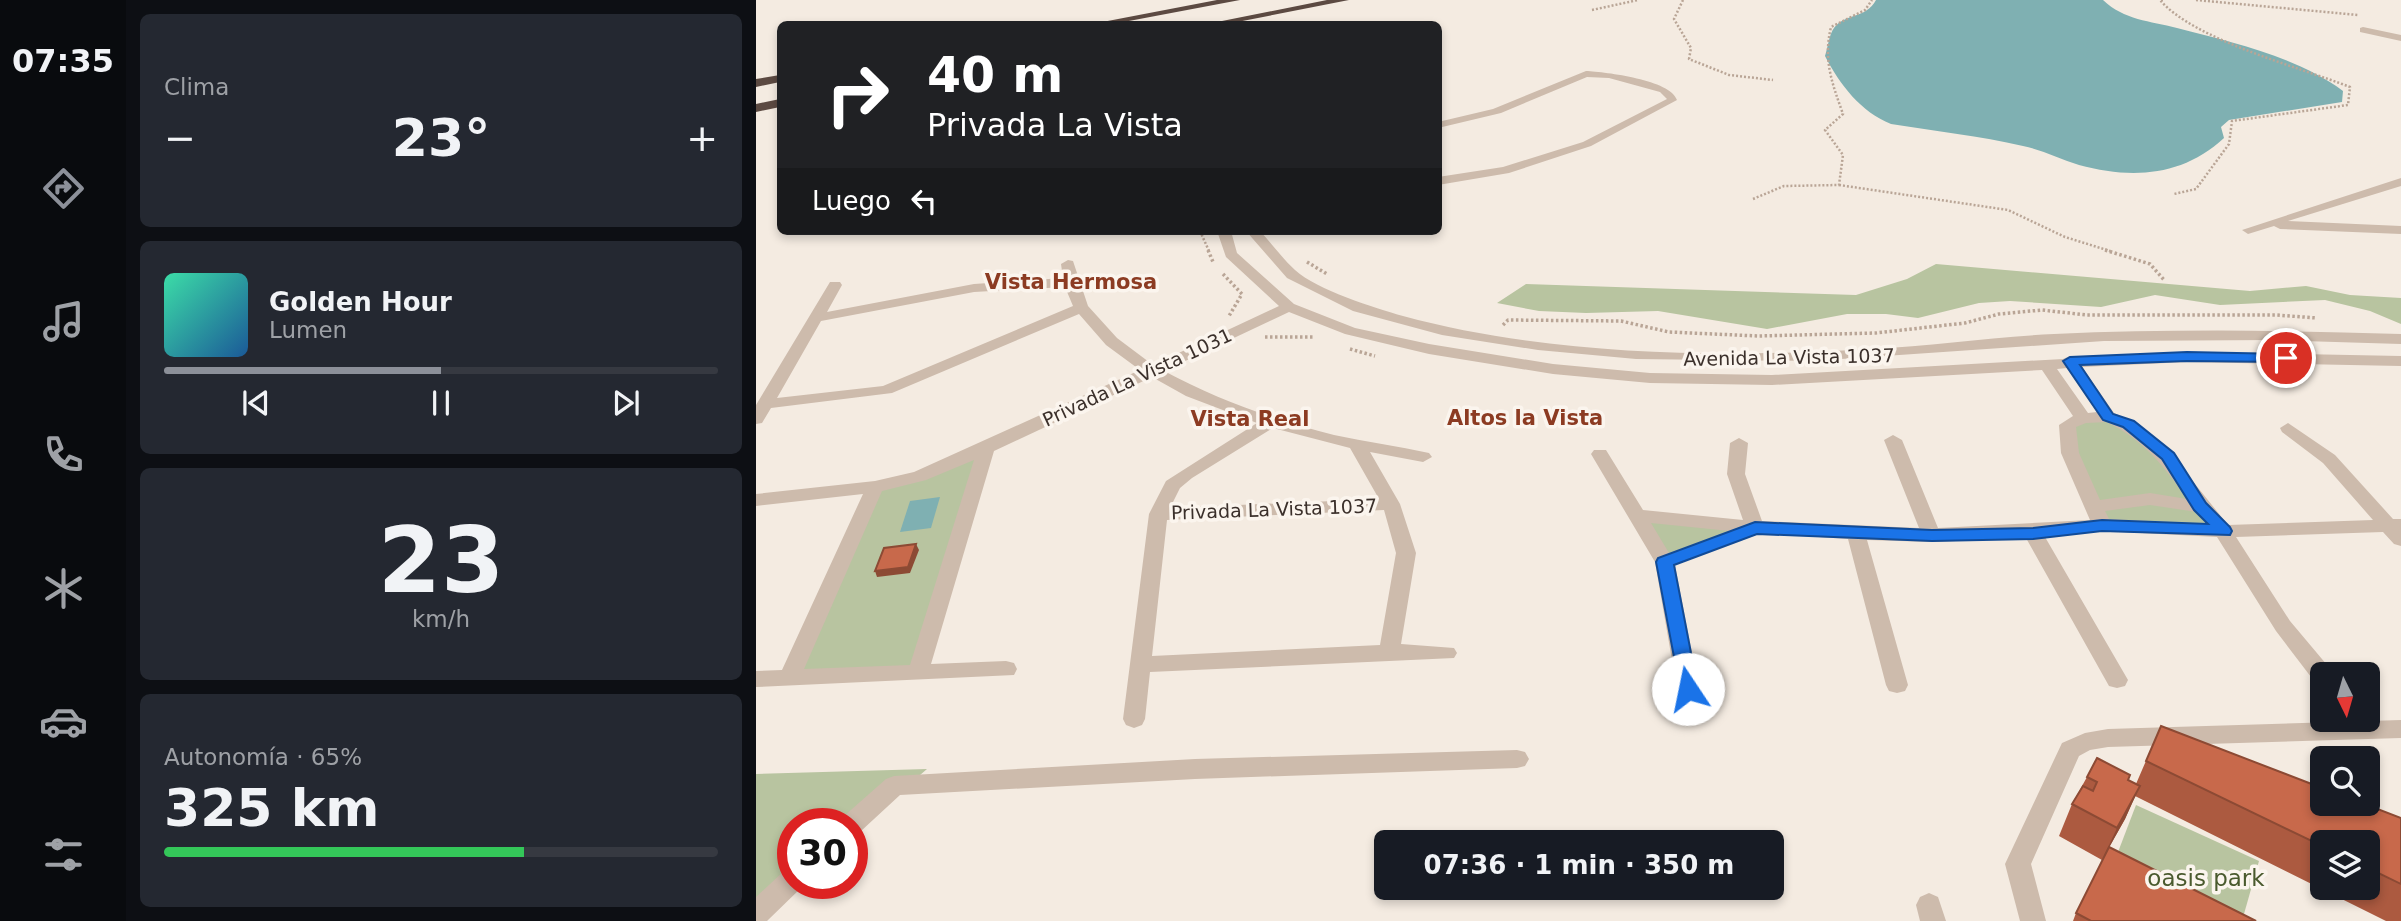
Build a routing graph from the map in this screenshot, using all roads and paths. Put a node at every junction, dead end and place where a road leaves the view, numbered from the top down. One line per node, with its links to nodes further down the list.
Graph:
1 (1235, 0): 8 (highway)
2 (1344, 0): 12 (highway)
3 (1639, 0): 9 (path)
4 (1683, 0): 16 (path)
5 (1872, 0): 23 (path)
6 (2163, 0): 24 (path)
7 (2196, 0): 10 (path)
8 (1218, 1): 11 (highway)
9 (1592, 10)
10 (2363, 15)
11 (1113, 21)
12 (1228, 21)
13 (2363, 30): 14 (street)
14 (2401, 38)
15 (777, 80): 17 (highway)
16 (1773, 80)
17 (756, 83)
18 (777, 104): 19 (highway)
19 (756, 107)
20 (1442, 124): 21 (street)
21 (1442, 180)
22 (2401, 182): 26 (street)
23 (1839, 186): 25 (path); 34 (path)
24 (2174, 194)
25 (1754, 199)
26 (2266, 225): 27 (street); 28 (street)
27 (2248, 230)
28 (2401, 230)
29 (1225, 235): 37 (street)
30 (1256, 235): 46 (street, Avenida La Vista 1037)
31 (1302, 259): 33 (path)
32 (1068, 264): 35 (street)
33 (1332, 276)
34 (2165, 281)
35 (1071, 282): 38 (street); 39 (street)
36 (835, 285): 39 (street)
37 (1289, 307): 46 (street); 47 (street, Privada La Vista 1031)
38 (1081, 308): 47 (street); 48 (street)
39 (816, 318): 48 (street)
40 (2320, 318): 41 (path)
41 (1511, 331)
42 (2401, 340): 46 (street, Avenida La Vista 1037)
43 (2070, 361): 44 (street, Avenida La Vista 1037); 45 (street, Avenida La Vista 1037); 49 (street)
44 (2401, 361)
45 (2045, 363): 46 (street, Avenida La Vista 1037); 50 (street)
46 (1769, 369)
47 (1153, 370): 52 (street); 57 (street, Privada La Vista 1031)
48 (765, 404): 51 (street)
49 (2108, 417): 50 (street); 63 (street)
50 (2083, 418): 66 (street)
51 (756, 419)
52 (1268, 424): 56 (street); 64 (street, Privada La Vista 1037)
53 (2288, 428): 67 (street)
54 (1893, 440): 72 (street)
55 (1739, 443): 68 (street)
56 (1358, 447): 59 (street); 62 (street, Privada La Vista 1037)
57 (986, 448): 60 (street, Privada La Vista 1031); 80 (street)
58 (1600, 454): 65 (street)
59 (1423, 457)
60 (875, 487): 61 (street, Privada La Vista 1031); 81 (street)
61 (756, 500)
62 (1391, 504): 64 (street, Privada La Vista 1037); 75 (street, Privada La Vista 1037)
63 (2200, 507): 66 (street); 69 (street)
64 (1158, 514): 78 (street, Privada La Vista 1037)
65 (1640, 516): 68 (street); 74 (street)
66 (2098, 516): 69 (street); 70 (street)
67 (2393, 525): 69 (street); 73 (street)
68 (1755, 528): 71 (street); 74 (street)
69 (2224, 531): 77 (street)
70 (2033, 533): 72 (street); 83 (street)
71 (1856, 534): 72 (street); 84 (street)
72 (1932, 536)
73 (2401, 540)
74 (1665, 562): 85 (street)
75 (1389, 652): 76 (street); 78 (street)
76 (1446, 653)
77 (2312, 662)
78 (1140, 665): 86 (street, Privada La Vista 1037)
79 (1006, 668): 80 (street)
80 (918, 673): 81 (street)
81 (789, 678): 82 (street)
82 (756, 679)
83 (2117, 680)
84 (1897, 685)
85 (1688, 689)
86 (1134, 719)
87 (2401, 729): 92 (street)
88 (1517, 759): 89 (street)
89 (868, 810)
90 (777, 895): 91 (street)
91 (756, 914)
92 (2033, 921)

